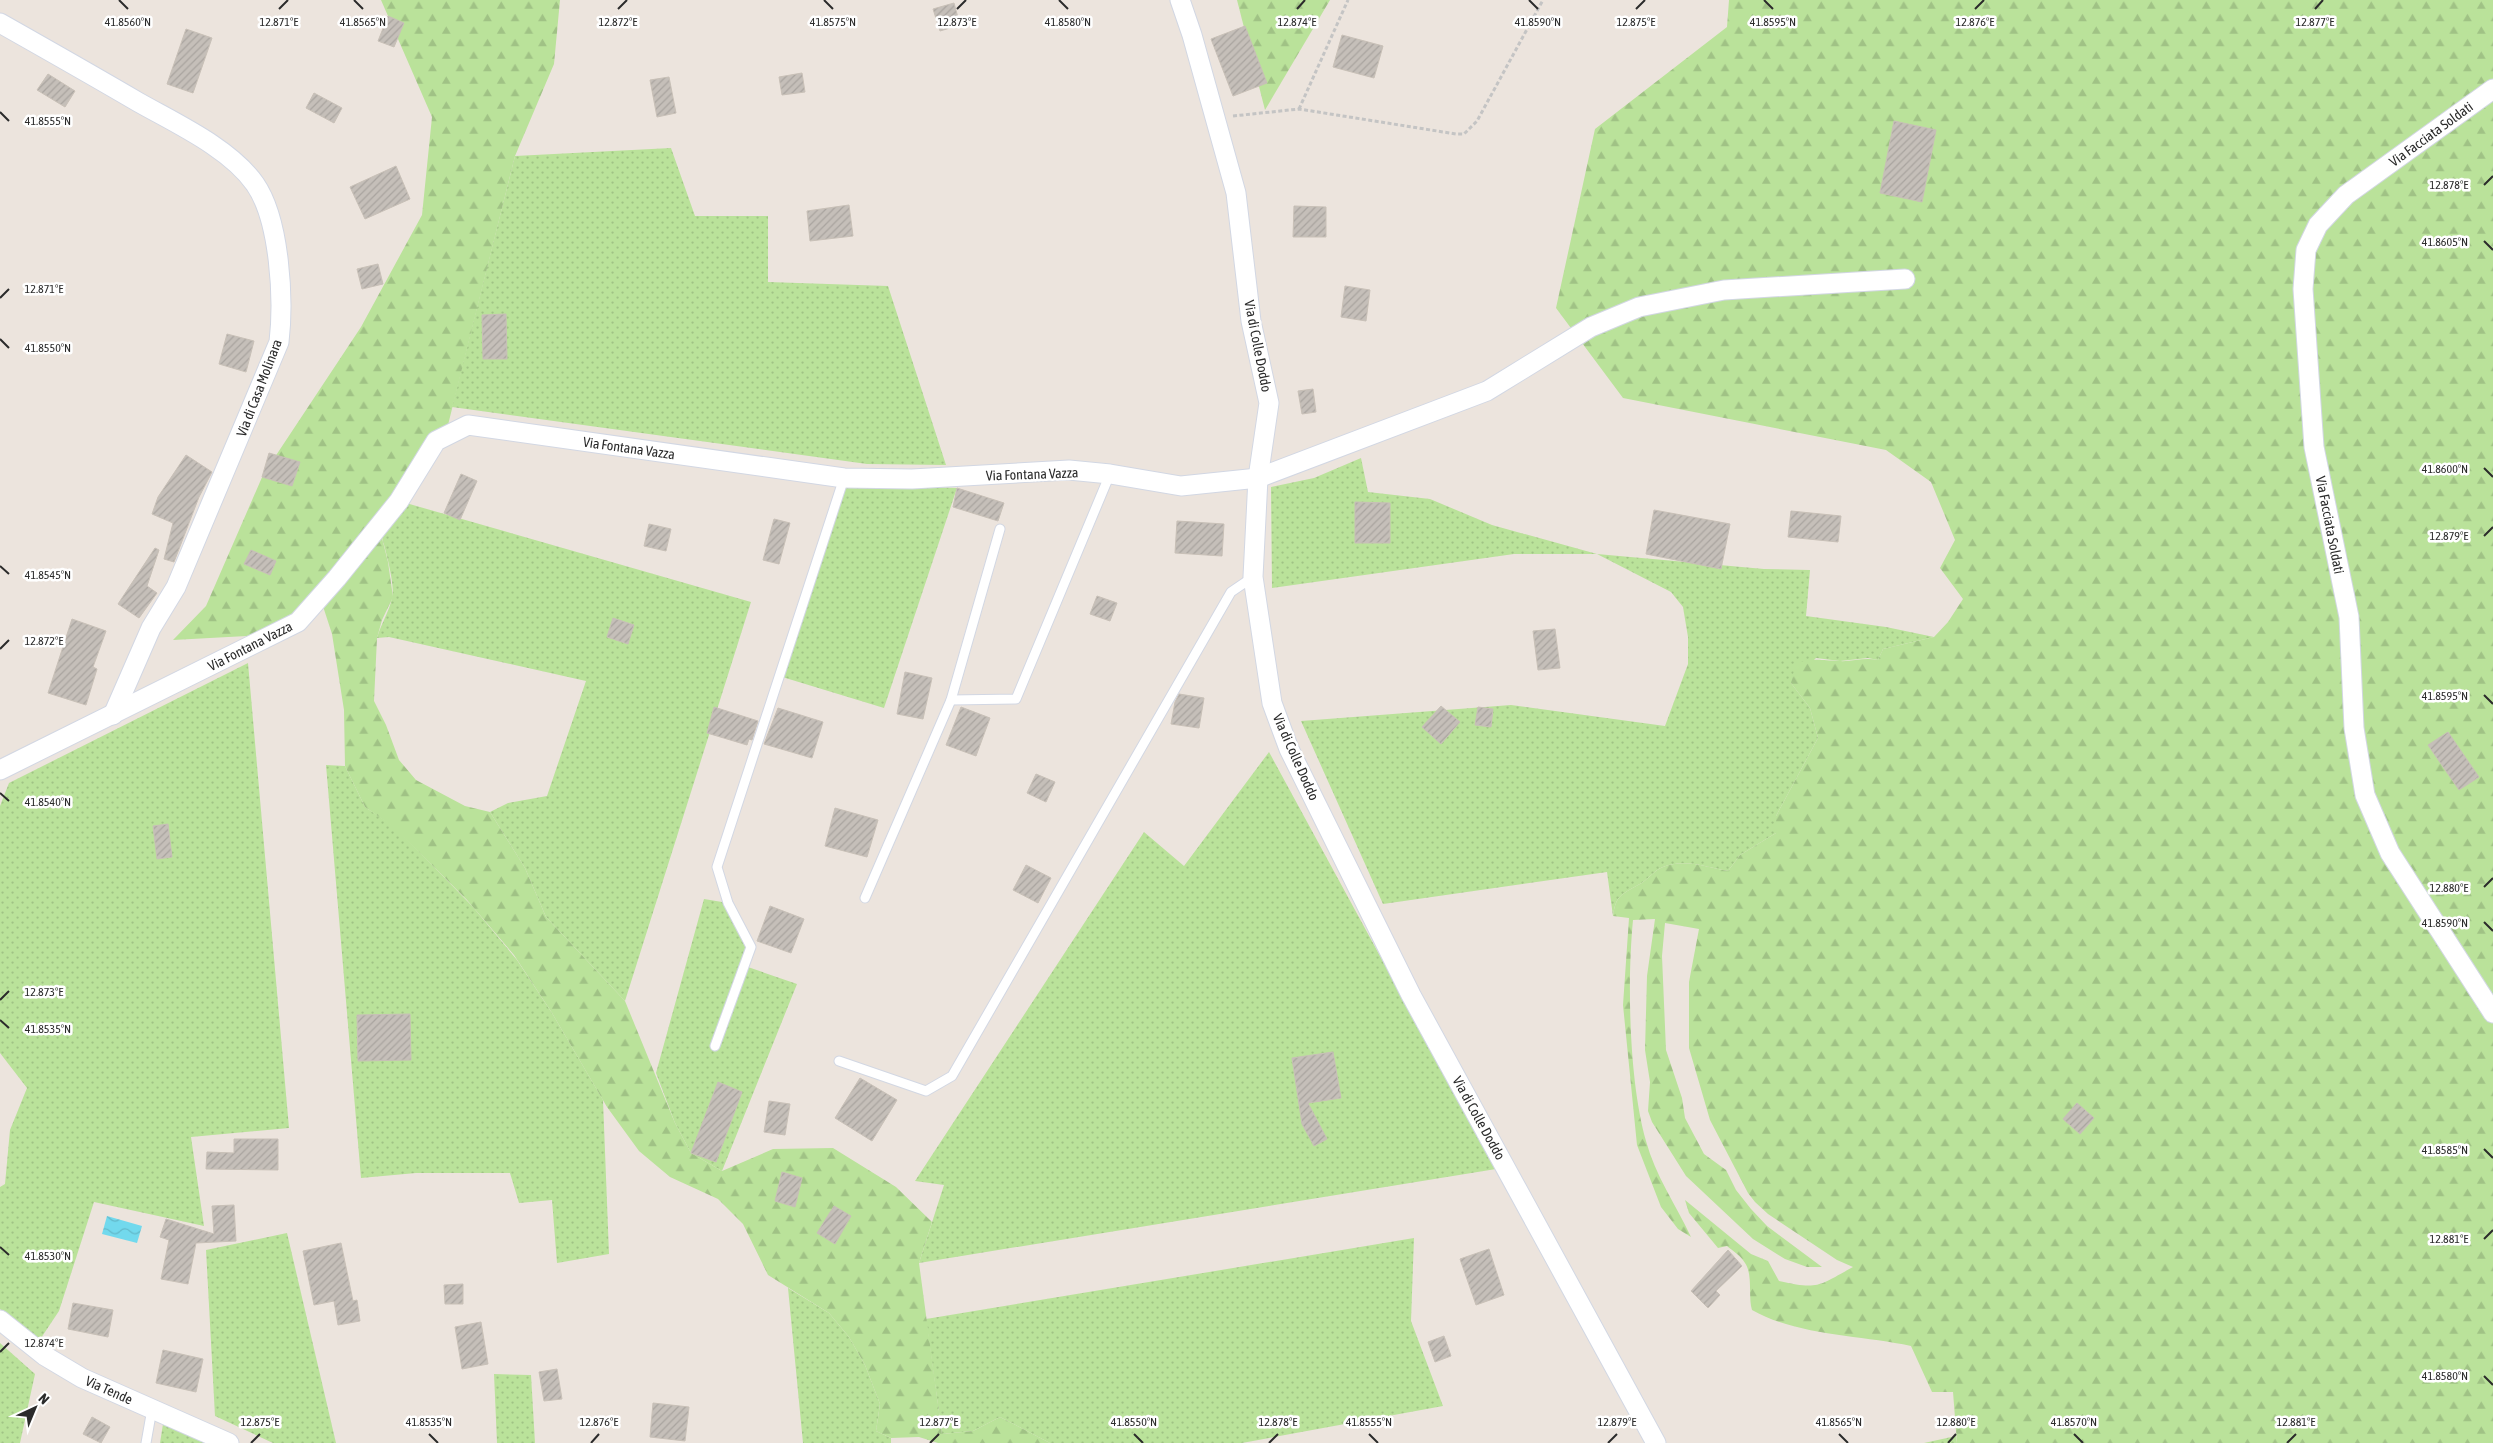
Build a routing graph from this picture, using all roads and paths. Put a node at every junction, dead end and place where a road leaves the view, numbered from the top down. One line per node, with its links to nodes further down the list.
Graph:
1 (1180, 0): 7 (street, Via di Colle Doddo)
2 (1348, 0): 6 (path)
3 (1543, 0): 6 (path)
4 (0, 23): 15 (street, Via di Casa Molinara)
5 (2493, 89): 18 (street, Via Facciata Soldati)
6 (1299, 110): 7 (path)
7 (1215, 118): 11 (street, Via di Colle Doddo)
8 (1905, 280): 11 (street, Via Fontana Vazza)
9 (1110, 474): 10 (street, Via Fontana Vazza); 11 (street, Via Fontana Vazza); 14 (lane)
10 (844, 478): 15 (street, Via Fontana Vazza); 19 (lane)
11 (1258, 478): 13 (street, Via di Colle Doddo)
12 (1000, 530): 14 (lane)
13 (1252, 577): 20 (lane); 25 (street, Via di Colle Doddo)
14 (951, 700): 17 (lane)
15 (113, 715): 16 (street)
16 (0, 770)
17 (865, 898)
18 (2493, 1013)
19 (714, 1046)
20 (839, 1061)
21 (0, 1320): 22 (street, Via Tende)
22 (152, 1409): 23 (lane); 24 (street, Via Tende)
23 (146, 1443)
24 (229, 1443)
25 (1656, 1443)

